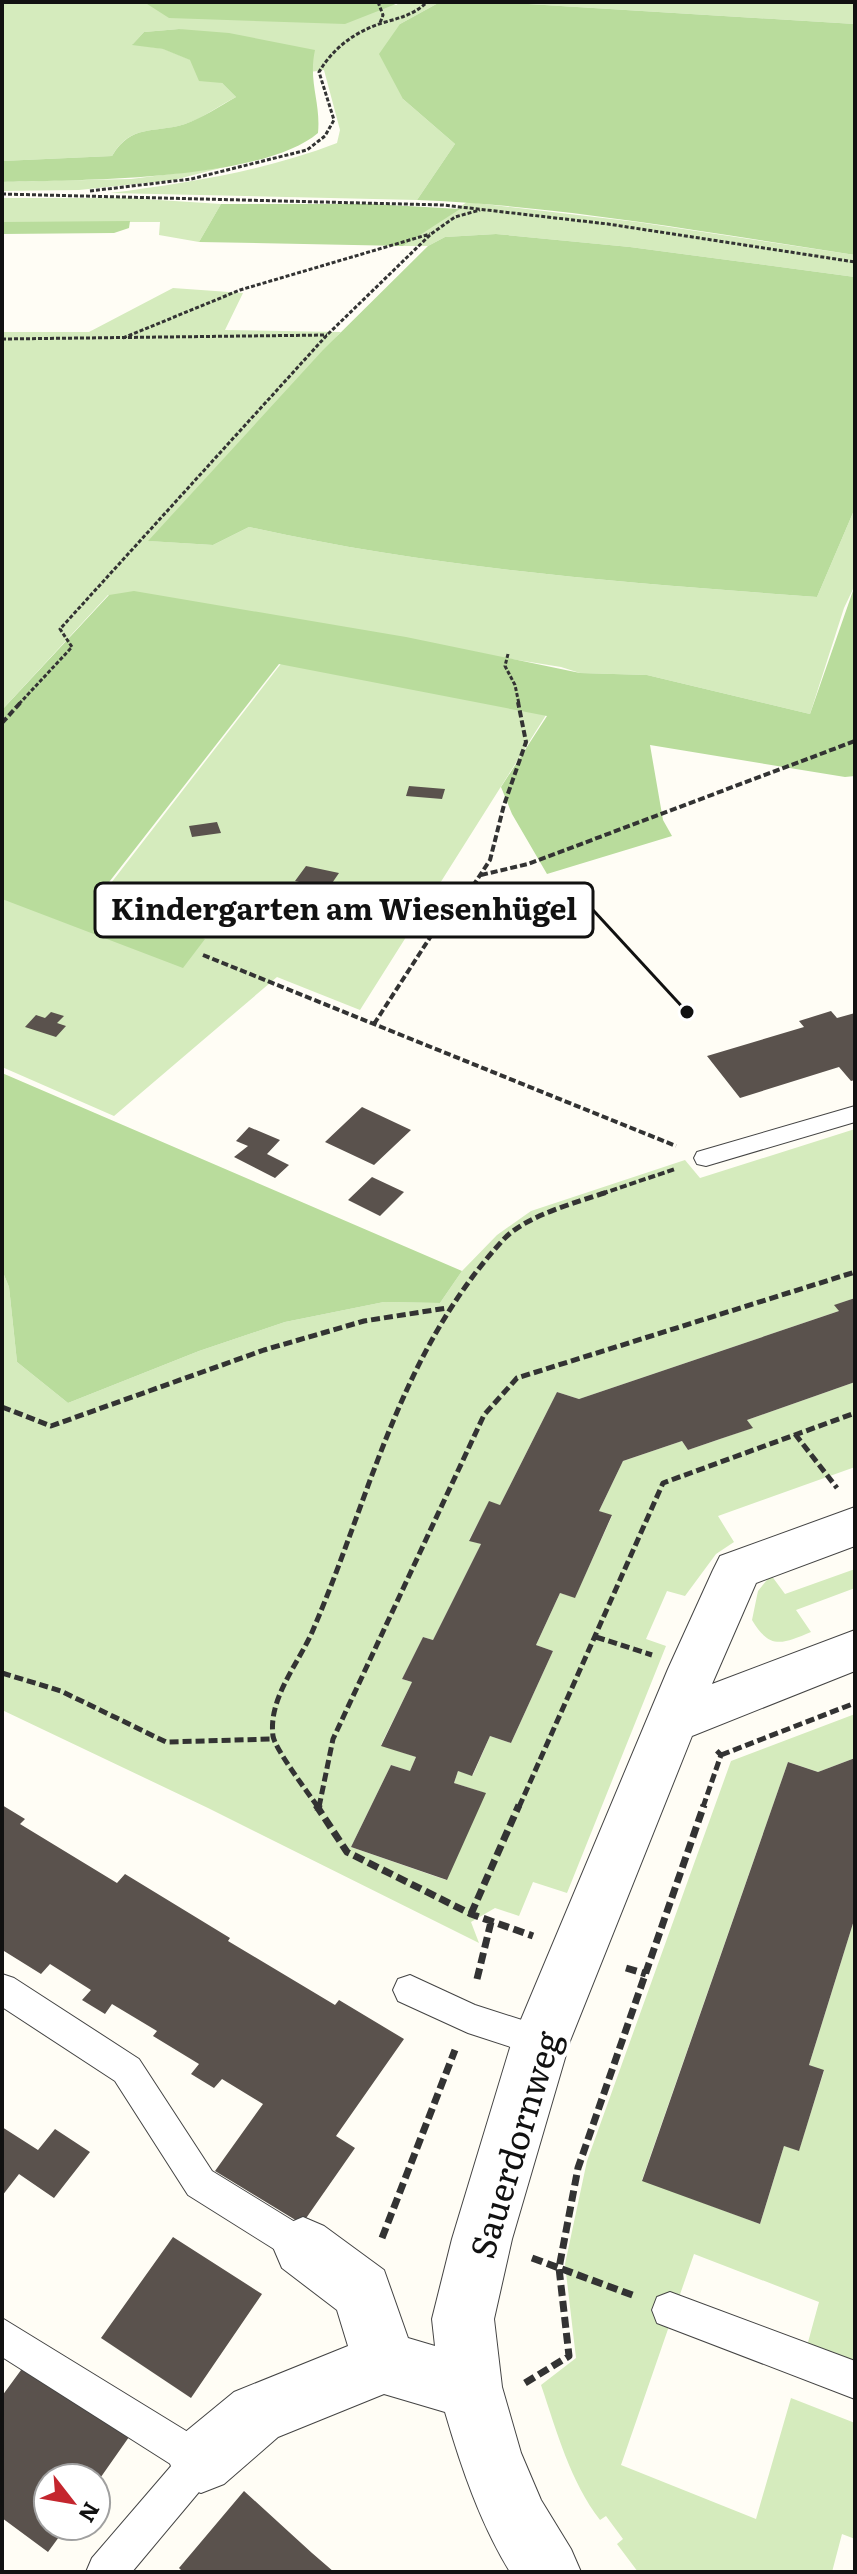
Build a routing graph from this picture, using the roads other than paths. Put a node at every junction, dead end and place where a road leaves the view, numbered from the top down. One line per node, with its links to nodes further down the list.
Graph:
1 (855, 1114): 2 (lane)
2 (706, 1158)
3 (855, 1526): 5 (street, Sauerdornweg)
4 (855, 1650): 5 (street)
5 (680, 1718): 8 (street, Sauerdornweg)
6 (2, 1989): 9 (lane)
7 (410, 1990): 8 (lane)
8 (541, 2041): 14 (street, Sauerdornweg)
9 (303, 2247): 12 (street)
10 (656, 2304): 13 (lane)
11 (2, 2336): 15 (lane)
12 (384, 2363): 14 (street); 15 (street)
13 (855, 2380)
14 (474, 2400): 17 (street, Sauerdornweg)
15 (201, 2461): 16 (lane)
16 (106, 2572)
17 (548, 2572)

